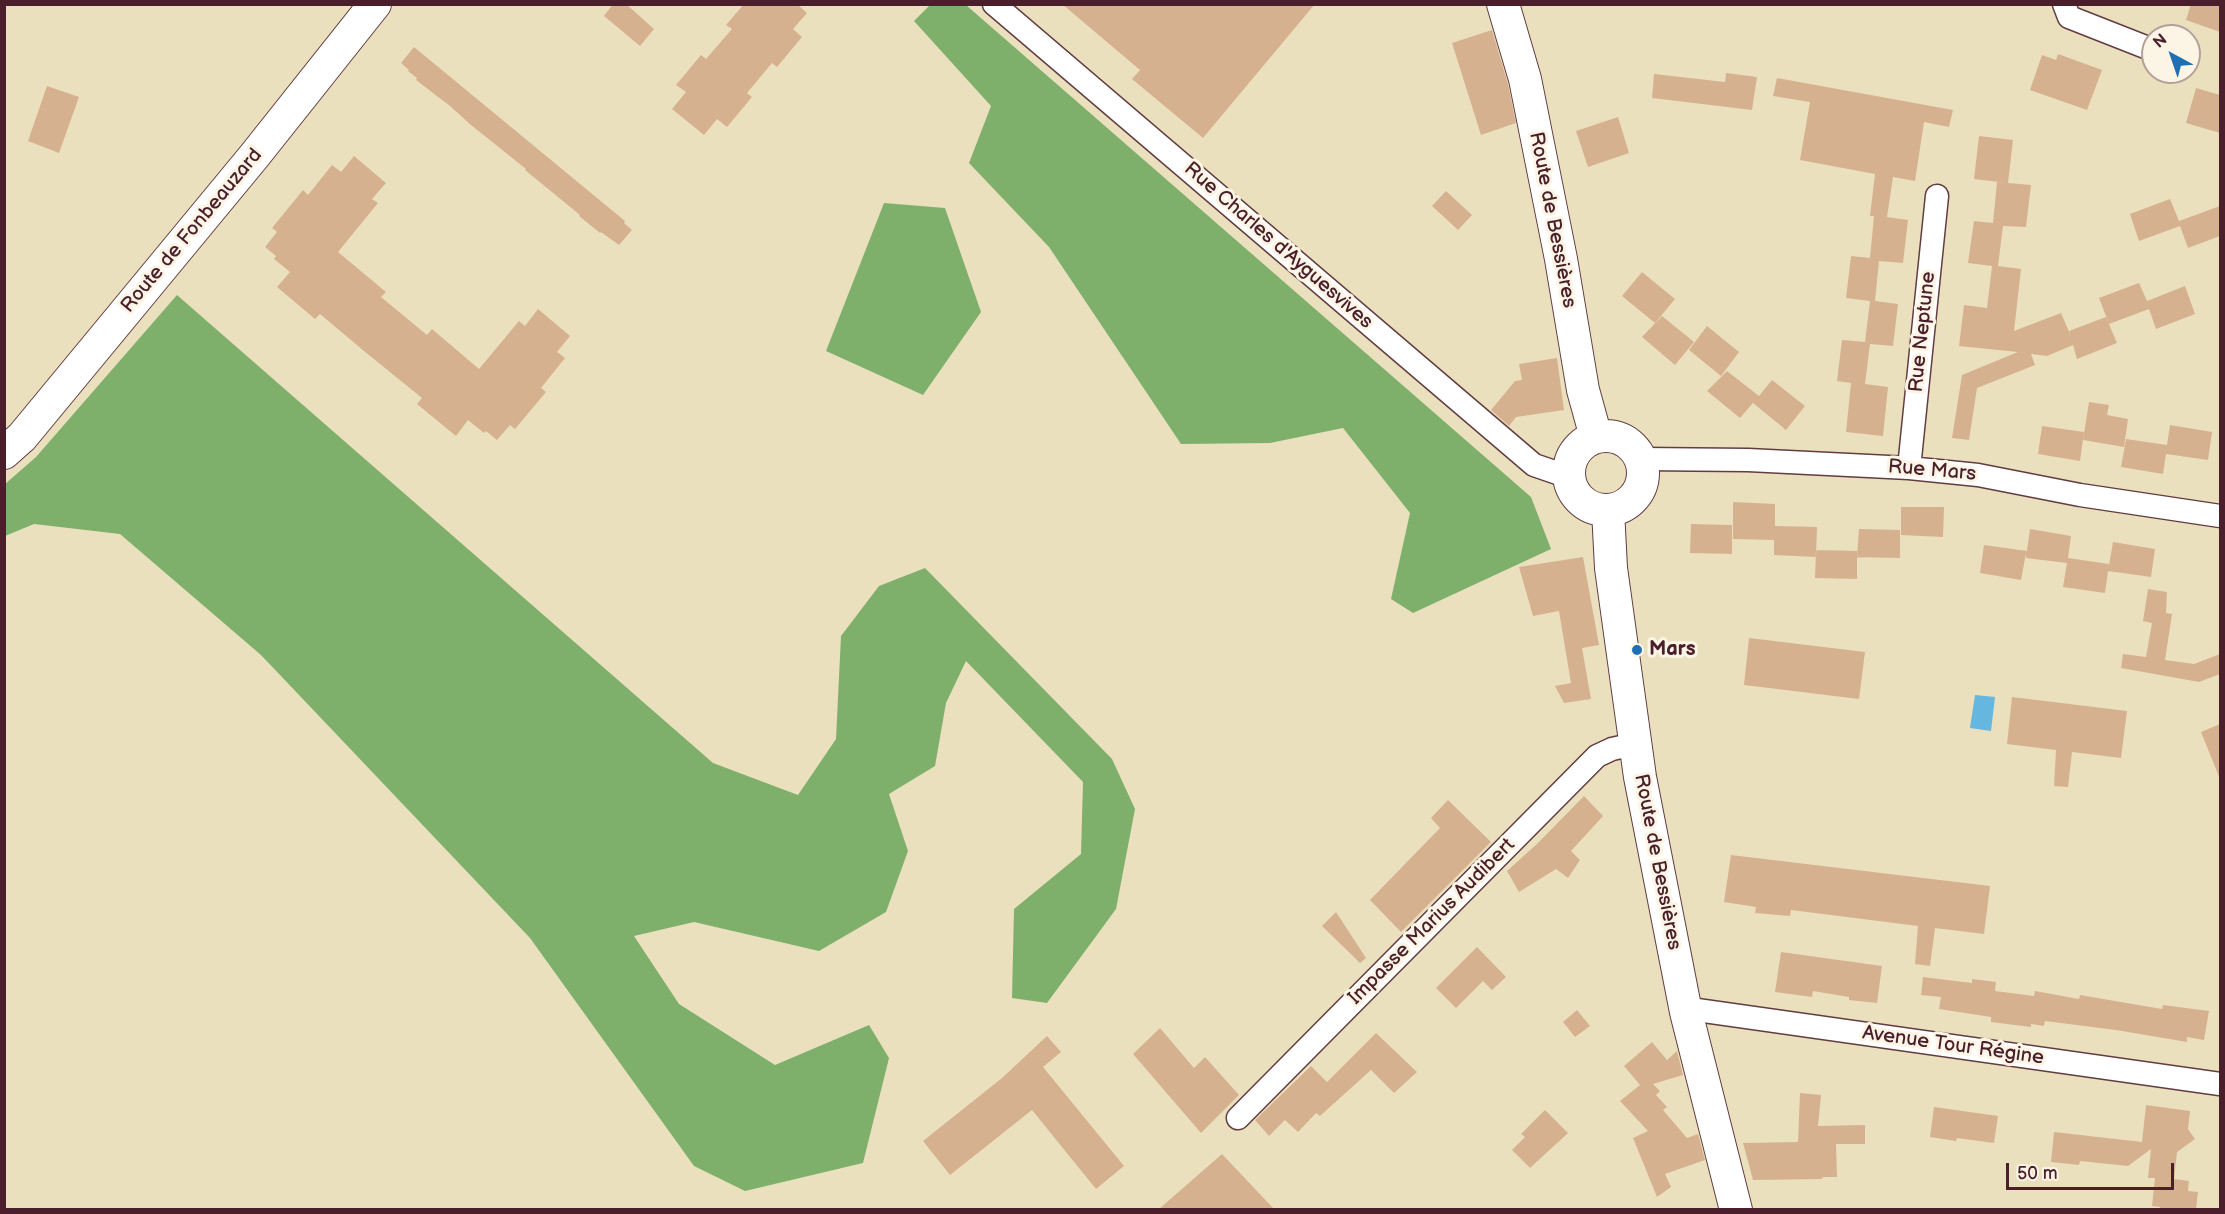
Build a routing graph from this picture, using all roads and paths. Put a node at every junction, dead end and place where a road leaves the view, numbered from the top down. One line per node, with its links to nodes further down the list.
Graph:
1 (375, 4): 8 (main road, Route de Fonbeauzard)
2 (994, 4): 11 (street, Rue Charles d'Ayguesvives)
3 (1503, 4): 7 (main road, Route de Bessières)
4 (2064, 4): 5 (street)
5 (2141, 45)
6 (1937, 196): 10 (street, Rue Neptune)
7 (1596, 437): 9 (main road); 11 (main road)
8 (4, 453)
9 (1641, 459): 10 (street, Rue Mars); 12 (main road)
10 (1909, 468): 13 (street, Rue Mars)
11 (1569, 477): 12 (main road)
12 (1608, 510): 14 (main road, Route de Bessières)
13 (2220, 516)
14 (1635, 744): 15 (main road, Route de Bessières); 17 (street, Impasse Marius Audibert)
15 (1686, 1012): 16 (street, Avenue Tour Régine); 18 (main road, Route de Bessières)
16 (2220, 1084)
17 (1238, 1118)
18 (1736, 1209)

